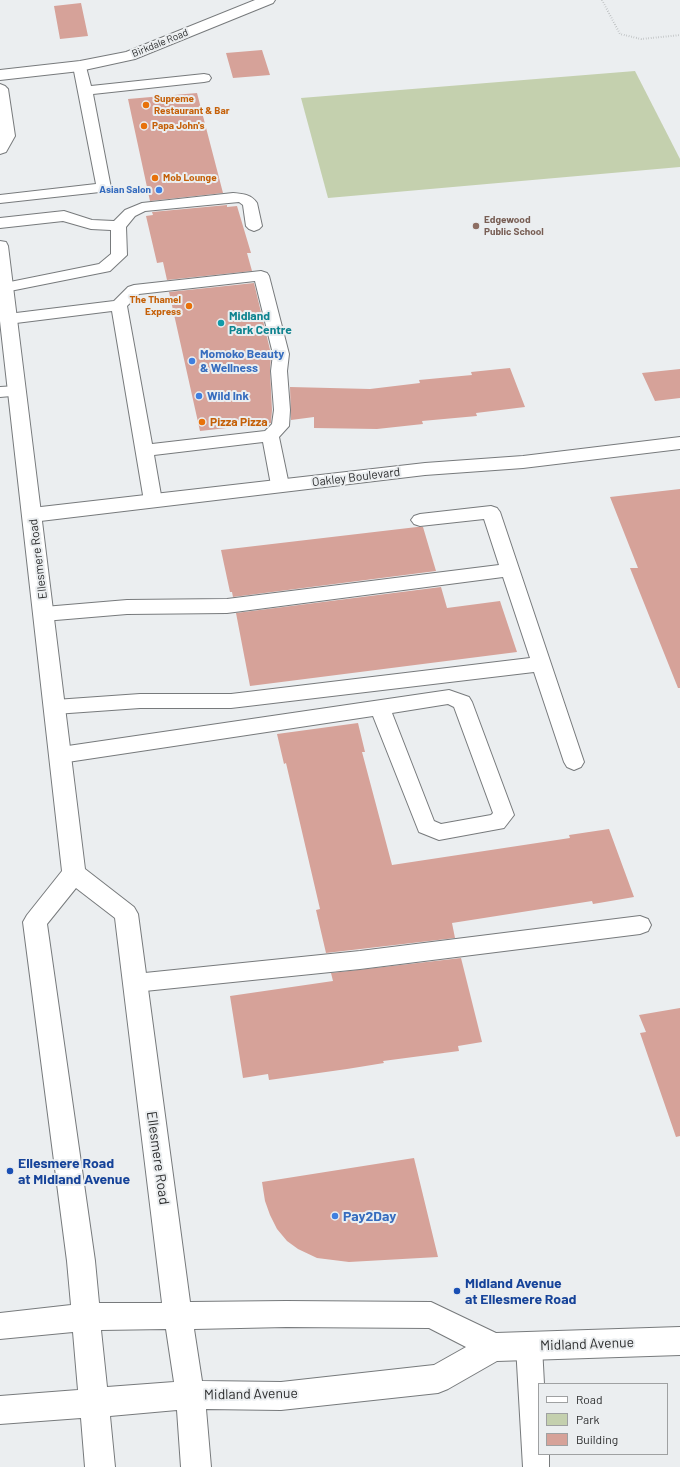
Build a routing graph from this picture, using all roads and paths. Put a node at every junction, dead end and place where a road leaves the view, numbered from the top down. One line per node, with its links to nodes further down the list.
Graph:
1 (268, 0): 4 (main road, Birkdale Road)
2 (602, 0): 3 (path)
3 (680, 35)
4 (80, 66): 5 (main road, Birkdale Road); 8 (lane)
5 (0, 76)
6 (204, 78): 8 (lane)
7 (0, 89): 9 (main road)
8 (84, 91): 10 (lane)
9 (0, 149)
10 (0, 199)
11 (108, 211): 12 (lane)
12 (64, 216): 13 (lane); 14 (lane)
13 (0, 223)
14 (118, 226): 15 (lane); 17 (lane)
15 (254, 226)
16 (0, 246): 17 (main road, Ellesmere Road)
17 (3, 280): 19 (main road, Ellesmere Road)
18 (119, 305): 19 (lane); 21 (lane); 23 (lane)
19 (8, 319): 20 (main road, Ellesmere Road)
20 (9, 391): 26 (main road, Ellesmere Road)
21 (270, 436): 23 (lane); 24 (lane)
22 (680, 443): 24 (main road, Oakley Boulevard)
23 (145, 450): 25 (lane)
24 (280, 486): 25 (main road, Oakley Boulevard)
25 (153, 501): 26 (main road, Oakley Boulevard)
26 (32, 515): 29 (main road, Ellesmere Road)
27 (420, 520): 28 (lane)
28 (510, 570): 29 (lane); 30 (lane)
29 (44, 614): 31 (main road, Ellesmere Road)
30 (541, 664): 31 (lane); 34 (lane)
31 (55, 706): 33 (main road, Ellesmere Road)
32 (380, 707): 32 (lane); 33 (lane)
33 (61, 755): 35 (main road, Ellesmere Road)
34 (574, 762)
35 (74, 873): 37 (main road, Ellesmere Road); 39 (main road)
36 (640, 925): 37 (lane)
37 (135, 983): 38 (main road, Ellesmere Road)
38 (178, 1316): 39 (main road, Midland Avenue); 43 (main road, Midland Avenue); 44 (main road, Ellesmere Road)
39 (86, 1317): 40 (main road, Midland Avenue); 45 (main road)
40 (0, 1326)
41 (680, 1341): 42 (main road, Midland Avenue)
42 (529, 1346): 43 (main road, Midland Avenue); 49 (lane)
43 (494, 1347): 44 (main road, Midland Avenue)
44 (190, 1395): 45 (main road, Midland Avenue); 48 (main road, Ellesmere Road)
45 (94, 1403): 46 (main road, Midland Avenue); 47 (main road)
46 (0, 1410)
47 (100, 1467)
48 (196, 1467)
49 (536, 1467)

